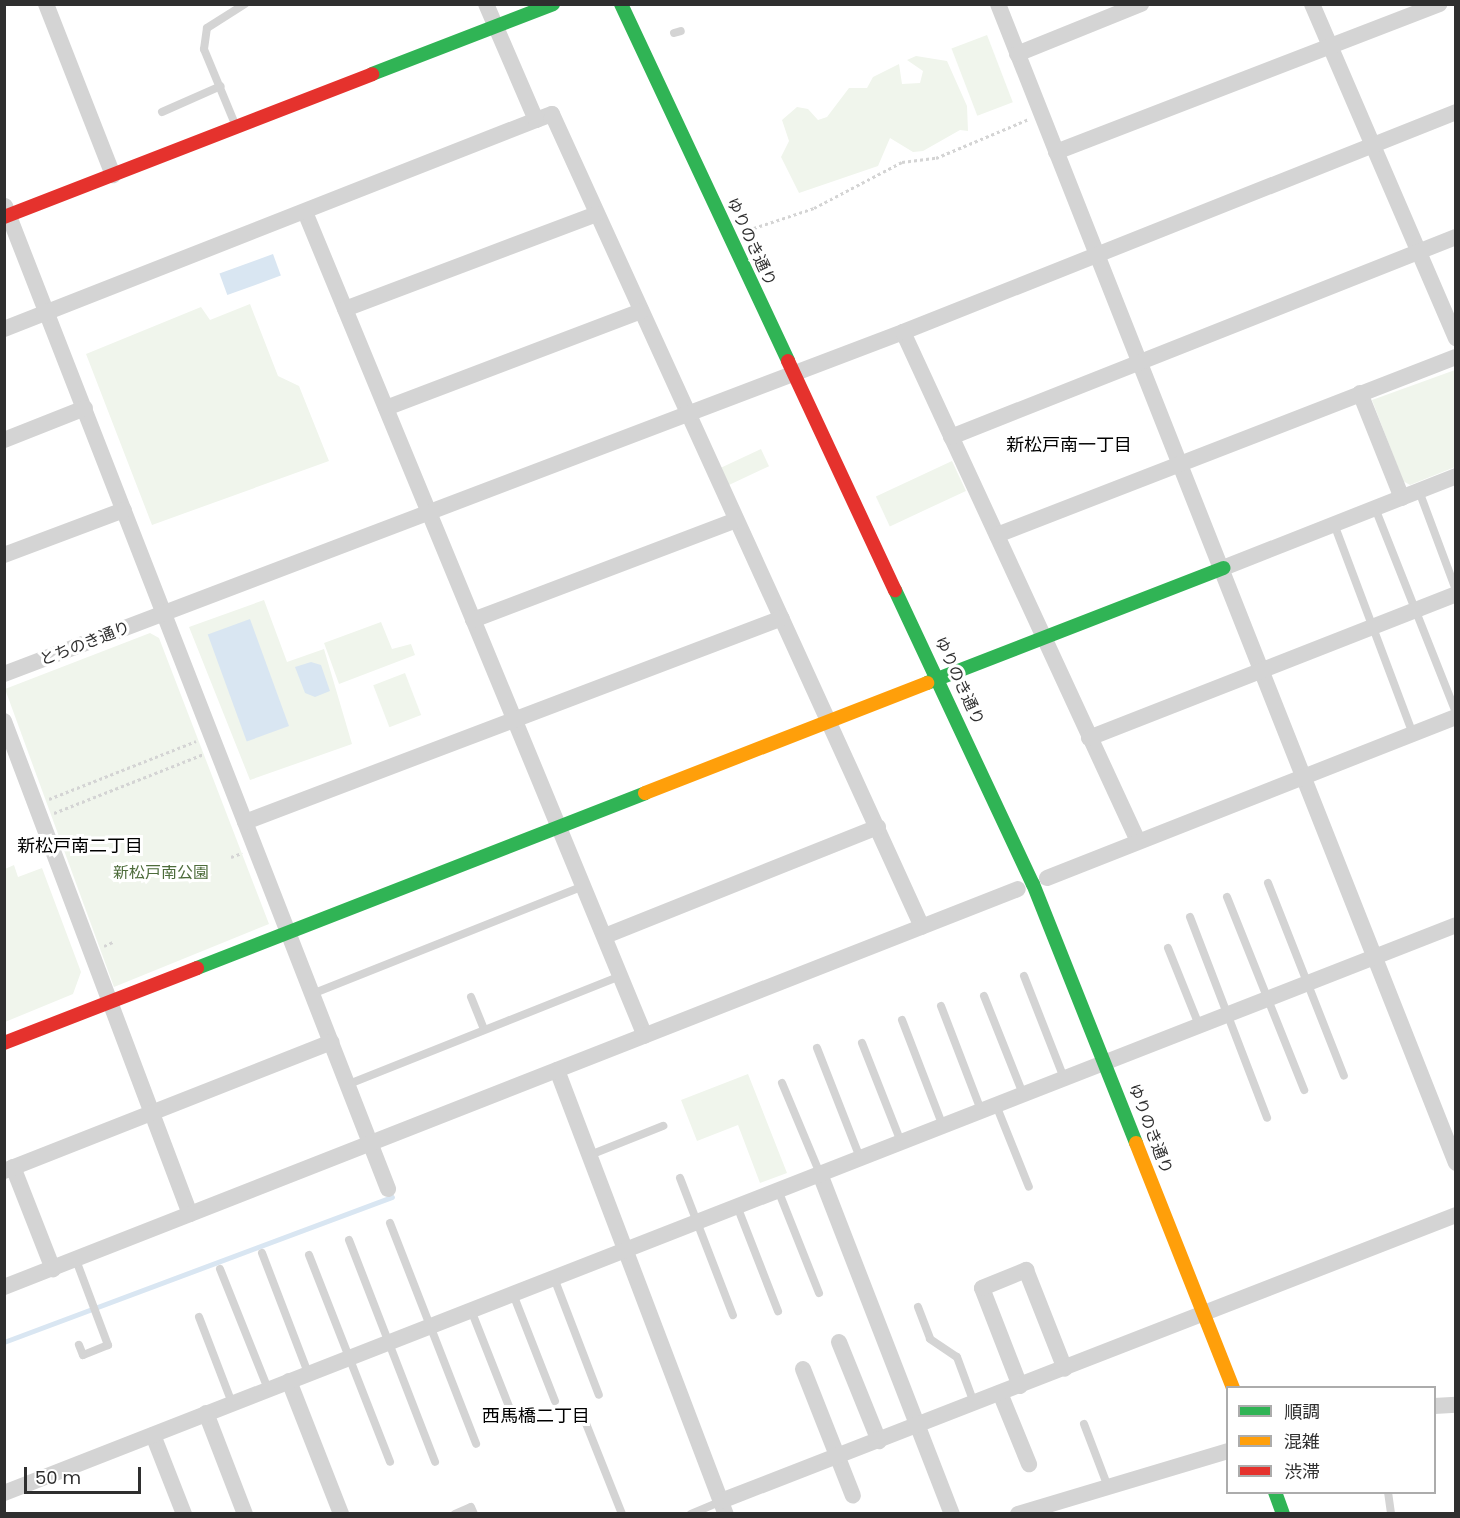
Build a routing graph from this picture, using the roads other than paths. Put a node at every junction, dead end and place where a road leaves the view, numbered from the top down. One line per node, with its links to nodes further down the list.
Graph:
1 (45, 4): 20 (street)
2 (245, 4): 13 (lane)
3 (486, 4): 10 (street)
4 (553, 4): 10 (street)
5 (621, 4): 35 (street, ゆりのき通り)
6 (998, 4): 12 (street)
7 (1141, 4): 12 (street)
8 (1312, 4): 11 (street)
9 (1438, 4): 11 (street)
10 (495, 27): 16 (street); 17 (street)
11 (1332, 47): 18 (street); 19 (street)
12 (1017, 54): 19 (street)
13 (221, 86): 14 (lane); 17 (lane)
14 (162, 112)
15 (1455, 112): 18 (street, とちのき通り)
16 (537, 120): 21 (street); 23 (street)
17 (237, 128): 20 (street)
18 (1376, 144): 25 (street); 26 (street, とちのき通り)
19 (1056, 152): 26 (street)
20 (113, 176): 22 (street)
21 (305, 212): 27 (street); 29 (street)
22 (6, 213): 29 (street)
23 (597, 214): 27 (street); 28 (street)
24 (1455, 237): 25 (street)
25 (1420, 251): 32 (street); 34 (street)
26 (1096, 255): 31 (street, とちのき通り); 34 (street)
27 (345, 309): 38 (street)
28 (641, 310): 38 (street); 39 (street)
29 (47, 313): 30 (street); 37 (street)
30 (4, 329)
31 (903, 332): 35 (street, とちのき通り); 40 (street)
32 (1455, 338)
33 (1455, 357): 36 (street)
34 (1139, 362): 40 (street); 42 (street)
35 (795, 373): 39 (street, とちのき通り); 63 (street, ゆりのき通り)
36 (1360, 393): 42 (street); 45 (street)
37 (85, 408): 41 (street); 47 (street)
38 (386, 408): 48 (street)
39 (689, 413): 48 (street, とちのき通り); 49 (street)
40 (951, 437): 51 (street)
41 (4, 440)
42 (1179, 464): 51 (street); 53 (street)
43 (1455, 476): 44 (street)
44 (1419, 491): 45 (street); 54 (lane)
45 (1402, 498): 46 (street)
46 (1375, 508): 50 (street); 55 (lane)
47 (124, 510): 52 (street); 56 (street)
48 (429, 513): 56 (street, とちのき通り); 58 (street)
49 (736, 520): 57 (street); 58 (street)
50 (1334, 524): 53 (street); 59 (lane)
51 (997, 535): 60 (street)
52 (4, 555)
53 (1223, 568): 60 (street); 61 (street)
54 (1455, 592): 55 (street)
55 (1415, 610): 59 (street); 64 (lane)
56 (165, 613): 62 (street, とちのき通り); 71 (street)
57 (782, 618): 65 (street); 67 (street)
58 (473, 620): 65 (street)
59 (1372, 627): 61 (street); 68 (lane)
60 (1043, 638): 63 (street); 69 (street)
61 (1263, 670): 69 (street); 70 (street)
62 (4, 674)
63 (939, 677): 67 (street); 105 (street, ゆりのき通り)
64 (1455, 715): 68 (street)
65 (515, 719): 71 (street); 72 (street)
66 (4, 721): 94 (street)
67 (829, 721): 72 (street); 73 (street)
68 (1413, 734): 70 (street)
69 (1089, 738): 74 (street)
70 (1307, 776): 74 (street); 86 (street)
71 (245, 822): 83 (street)
72 (558, 826): 77 (street); 83 (street)
73 (878, 827): 82 (street); 84 (street)
74 (1138, 841): 75 (street)
75 (1047, 878)
76 (1268, 883): 89 (lane)
77 (584, 886): 84 (street); 90 (lane)
78 (1018, 889): 82 (street)
79 (1227, 897): 93 (lane)
80 (1190, 916): 96 (lane)
81 (1455, 925): 86 (street)
82 (922, 927): 100 (street)
83 (288, 932): 90 (street); 94 (street)
84 (604, 936): 87 (street)
85 (1168, 948): 98 (lane)
86 (1375, 957): 89 (street); 122 (street)
87 (621, 976): 99 (lane); 100 (street)
88 (1024, 976): 108 (lane)
89 (1307, 983): 93 (street); 107 (lane)
90 (312, 994): 101 (street)
91 (984, 996): 112 (lane)
92 (471, 997): 99 (lane)
93 (1267, 999): 96 (street); 111 (lane)
94 (110, 1002): 102 (street); 114 (street)
95 (941, 1006): 113 (lane)
96 (1225, 1015): 98 (street); 115 (lane)
97 (902, 1020): 117 (lane)
98 (1199, 1025): 105 (street)
99 (484, 1030): 109 (lane)
100 (645, 1036): 106 (street)
101 (331, 1042): 114 (street); 119 (street)
102 (4, 1043)
103 (862, 1043): 118 (lane)
104 (817, 1048): 121 (lane)
105 (1106, 1062): 108 (street); 148 (street, ゆりのき通り)
106 (557, 1070): 119 (street); 120 (street)
107 (1344, 1076)
108 (1064, 1078): 112 (street)
109 (354, 1082)
110 (782, 1083): 124 (lane)
111 (1304, 1090)
112 (1023, 1094): 113 (street)
113 (989, 1107): 117 (street); 126 (lane)
114 (153, 1113): 123 (street); 130 (street)
115 (1267, 1118)
116 (663, 1126): 120 (lane)
117 (943, 1126): 118 (street)
118 (901, 1142): 121 (street)
119 (370, 1144): 127 (street); 130 (street)
120 (590, 1155): 135 (street)
121 (860, 1158): 124 (street)
122 (1455, 1163)
123 (9, 1169): 139 (street)
124 (820, 1174): 128 (street); 174 (street)
125 (680, 1178): 132 (lane)
126 (1029, 1188)
127 (388, 1189)
128 (778, 1190): 129 (street); 143 (lane)
129 (737, 1206): 132 (street); 147 (lane)
130 (190, 1214): 138 (street)
131 (1455, 1215): 148 (street)
132 (697, 1222): 135 (street); 149 (lane)
133 (390, 1223): 151 (lane)
134 (349, 1240): 152 (lane)
135 (626, 1250): 141 (street); 188 (street)
136 (262, 1253): 158 (lane)
137 (309, 1255): 155 (lane)
138 (76, 1260): 139 (street); 154 (lane)
139 (53, 1269): 142 (street)
140 (220, 1269): 162 (lane)
141 (554, 1278): 144 (street); 164 (lane)
142 (4, 1287)
143 (819, 1293)
144 (513, 1294): 146 (street); 165 (lane)
145 (918, 1307): 167 (lane)
146 (471, 1310): 151 (street); 171 (lane)
147 (778, 1311)
148 (1204, 1314): 157 (street); 161 (street, ゆりのき通り)
149 (734, 1316)
150 (199, 1317): 166 (lane)
151 (431, 1326): 152 (street); 177 (lane)
152 (390, 1342): 155 (street); 181 (lane)
153 (839, 1342): 176 (street)
154 (79, 1345)
155 (350, 1357): 158 (street); 180 (lane)
156 (803, 1369): 179 (street)
157 (1065, 1369): 160 (street); 160 (street)
158 (308, 1373): 159 (street)
159 (289, 1381): 162 (street); 192 (street)
160 (1020, 1386): 163 (street)
161 (1232, 1386)
162 (268, 1389): 166 (street)
163 (1000, 1393): 167 (street); 182 (street)
164 (599, 1395)
165 (555, 1401)
166 (232, 1402): 170 (street)
167 (974, 1403): 174 (street)
168 (1455, 1405): 169 (street)
169 (1436, 1406)
170 (206, 1413): 175 (street); 191 (street)
171 (512, 1414)
172 (583, 1416): 195 (lane)
173 (1083, 1424): 183 (lane)
174 (919, 1426): 176 (street); 197 (street)
175 (153, 1434): 184 (street); 190 (street)
176 (879, 1441): 179 (street)
177 (476, 1444)
178 (1226, 1451): 183 (street)
179 (838, 1457): 187 (street); 188 (street)
180 (390, 1462)
181 (435, 1462)
182 (1029, 1464)
183 (1108, 1487): 189 (street)
184 (4, 1493)
185 (1276, 1494): 199 (street)
186 (1388, 1494): 200 (lane)
187 (853, 1496)
188 (723, 1507): 196 (lane)
189 (1054, 1509): 198 (street)
190 (184, 1514)
191 (245, 1514)
192 (341, 1514)
193 (455, 1514): 194 (lane)
194 (474, 1514)
195 (622, 1514)
196 (691, 1514)
197 (952, 1514)
198 (1018, 1514)
199 (1283, 1514)
200 (1391, 1514)

